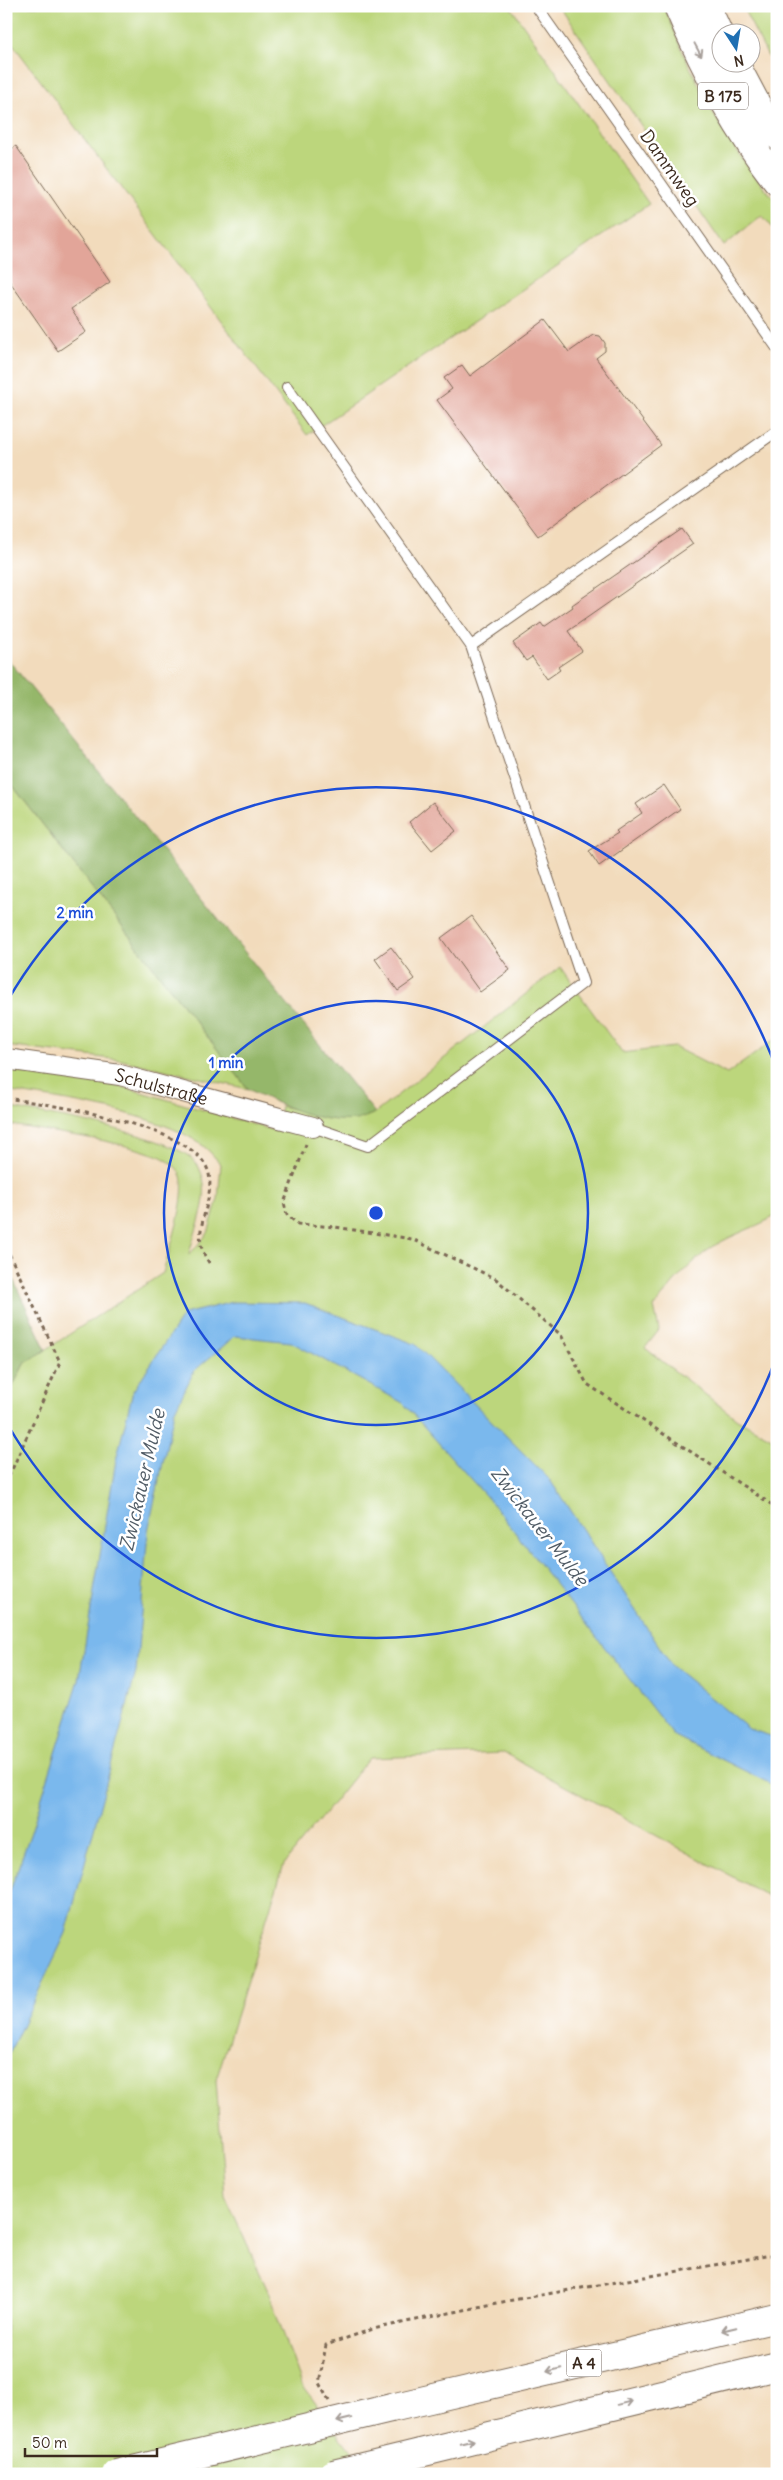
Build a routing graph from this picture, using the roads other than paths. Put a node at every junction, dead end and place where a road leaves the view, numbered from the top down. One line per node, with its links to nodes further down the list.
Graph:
1 (536, 6): 8 (lane, Dammweg)
2 (678, 6): 7 (main road, B 175, one-way to 7)
3 (706, 6): 4 (main road)
4 (713, 22)
5 (739, 72): 6 (main road, B 175)
6 (777, 135)
7 (777, 181)
8 (777, 348)
9 (287, 388): 11 (lane)
10 (777, 431): 11 (lane)
11 (471, 646): 13 (lane)
12 (6, 1059): 13 (street, Schulstraße)
13 (313, 1127)
14 (777, 2318): 16 (main road, A 4, one-way to 16, bridge)
15 (777, 2366): 17 (main road, one-way to 15, bridge)
16 (116, 2474)
17 (333, 2474)

